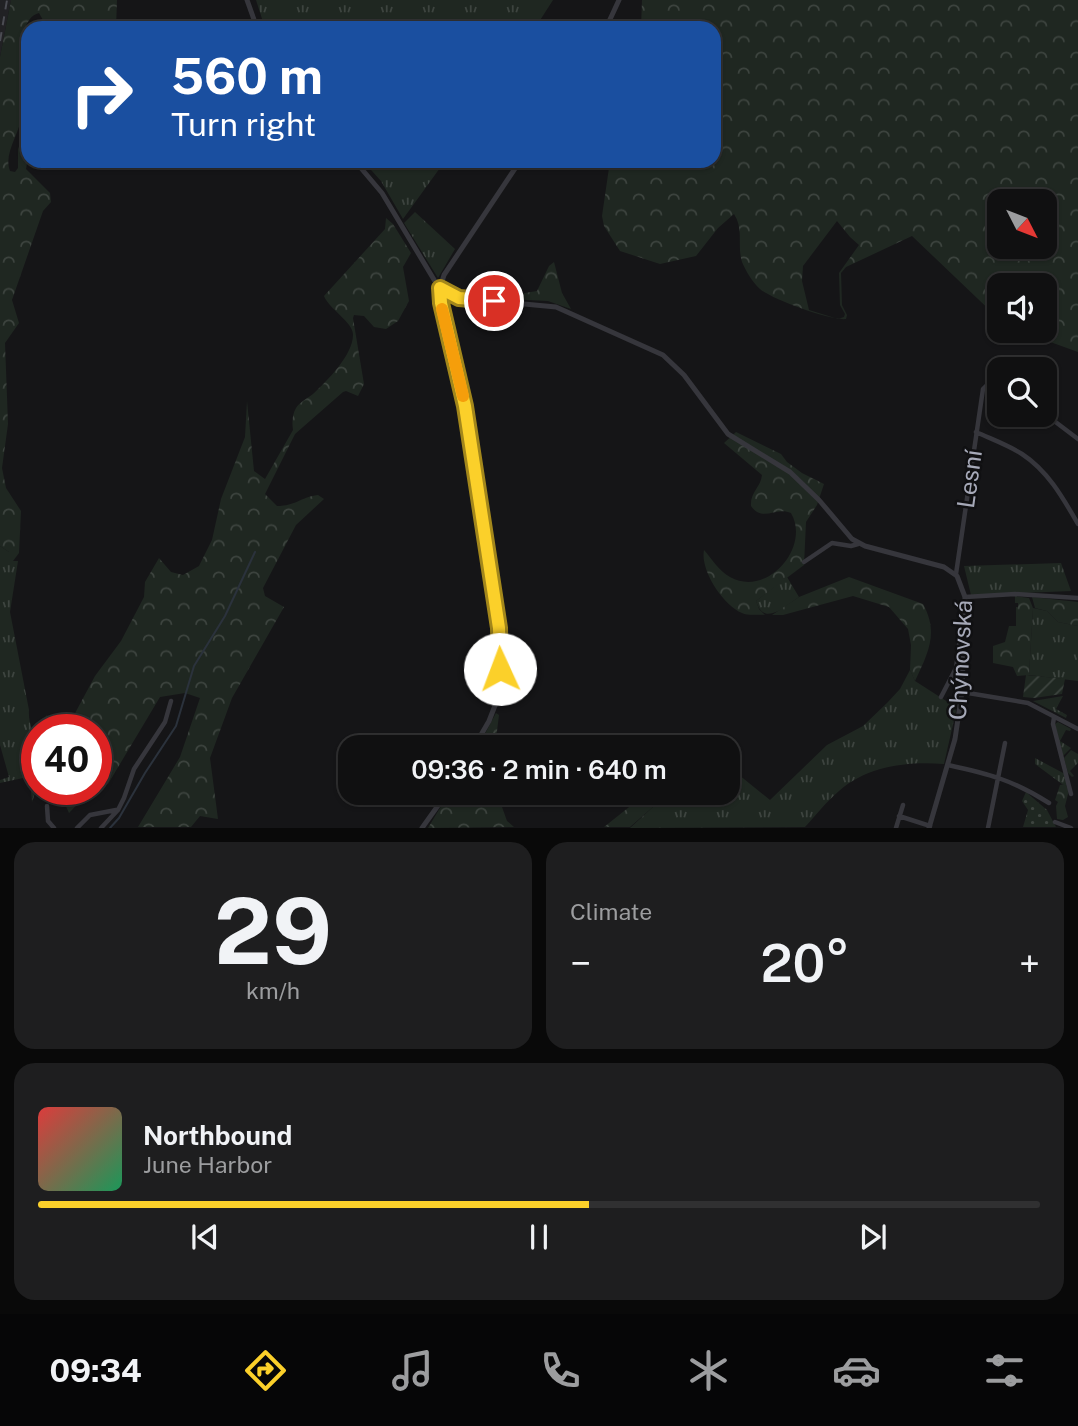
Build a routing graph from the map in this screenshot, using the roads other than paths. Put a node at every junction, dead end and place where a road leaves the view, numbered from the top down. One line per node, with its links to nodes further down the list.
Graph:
1 (247, 0): 3 (street)
2 (620, 0): 4 (street)
3 (254, 21)
4 (610, 21)
5 (361, 168): 7 (street)
6 (515, 168): 7 (street)
7 (440, 288): 13 (street); 24 (street)
8 (987, 385): 10 (street, Lesní)
9 (1057, 423): 11 (street)
10 (976, 432): 12 (street); 15 (street, Lesní)
11 (1078, 439)
12 (1078, 524)
13 (858, 544): 14 (street); 15 (street)
14 (804, 562)
15 (956, 574): 16 (street, Chýnovská)
16 (965, 597): 17 (street); 18 (street, Chýnovská)
17 (1078, 598)
18 (965, 627): 19 (street, Chýnovská); 20 (street)
19 (962, 692): 22 (street); 26 (street, Chýnovská)
20 (941, 697)
21 (171, 701): 33 (street)
22 (1054, 717): 23 (street); 28 (street)
23 (1078, 729)
24 (481, 735)
25 (1005, 743): 27 (street)
26 (948, 765): 27 (street); 36 (street, Chýnovská)
27 (999, 776): 29 (street); 42 (street)
28 (1071, 794)
29 (1049, 803)
30 (903, 804): 34 (street)
31 (438, 805): 40 (street)
32 (47, 806): 37 (street)
33 (118, 810): 38 (street); 39 (street)
34 (899, 816): 36 (street); 41 (street)
35 (1055, 822): 43 (street)
36 (930, 827)
37 (54, 828)
38 (77, 828)
39 (101, 828)
40 (422, 828)
41 (896, 828)
42 (988, 828)
43 (1071, 828)

